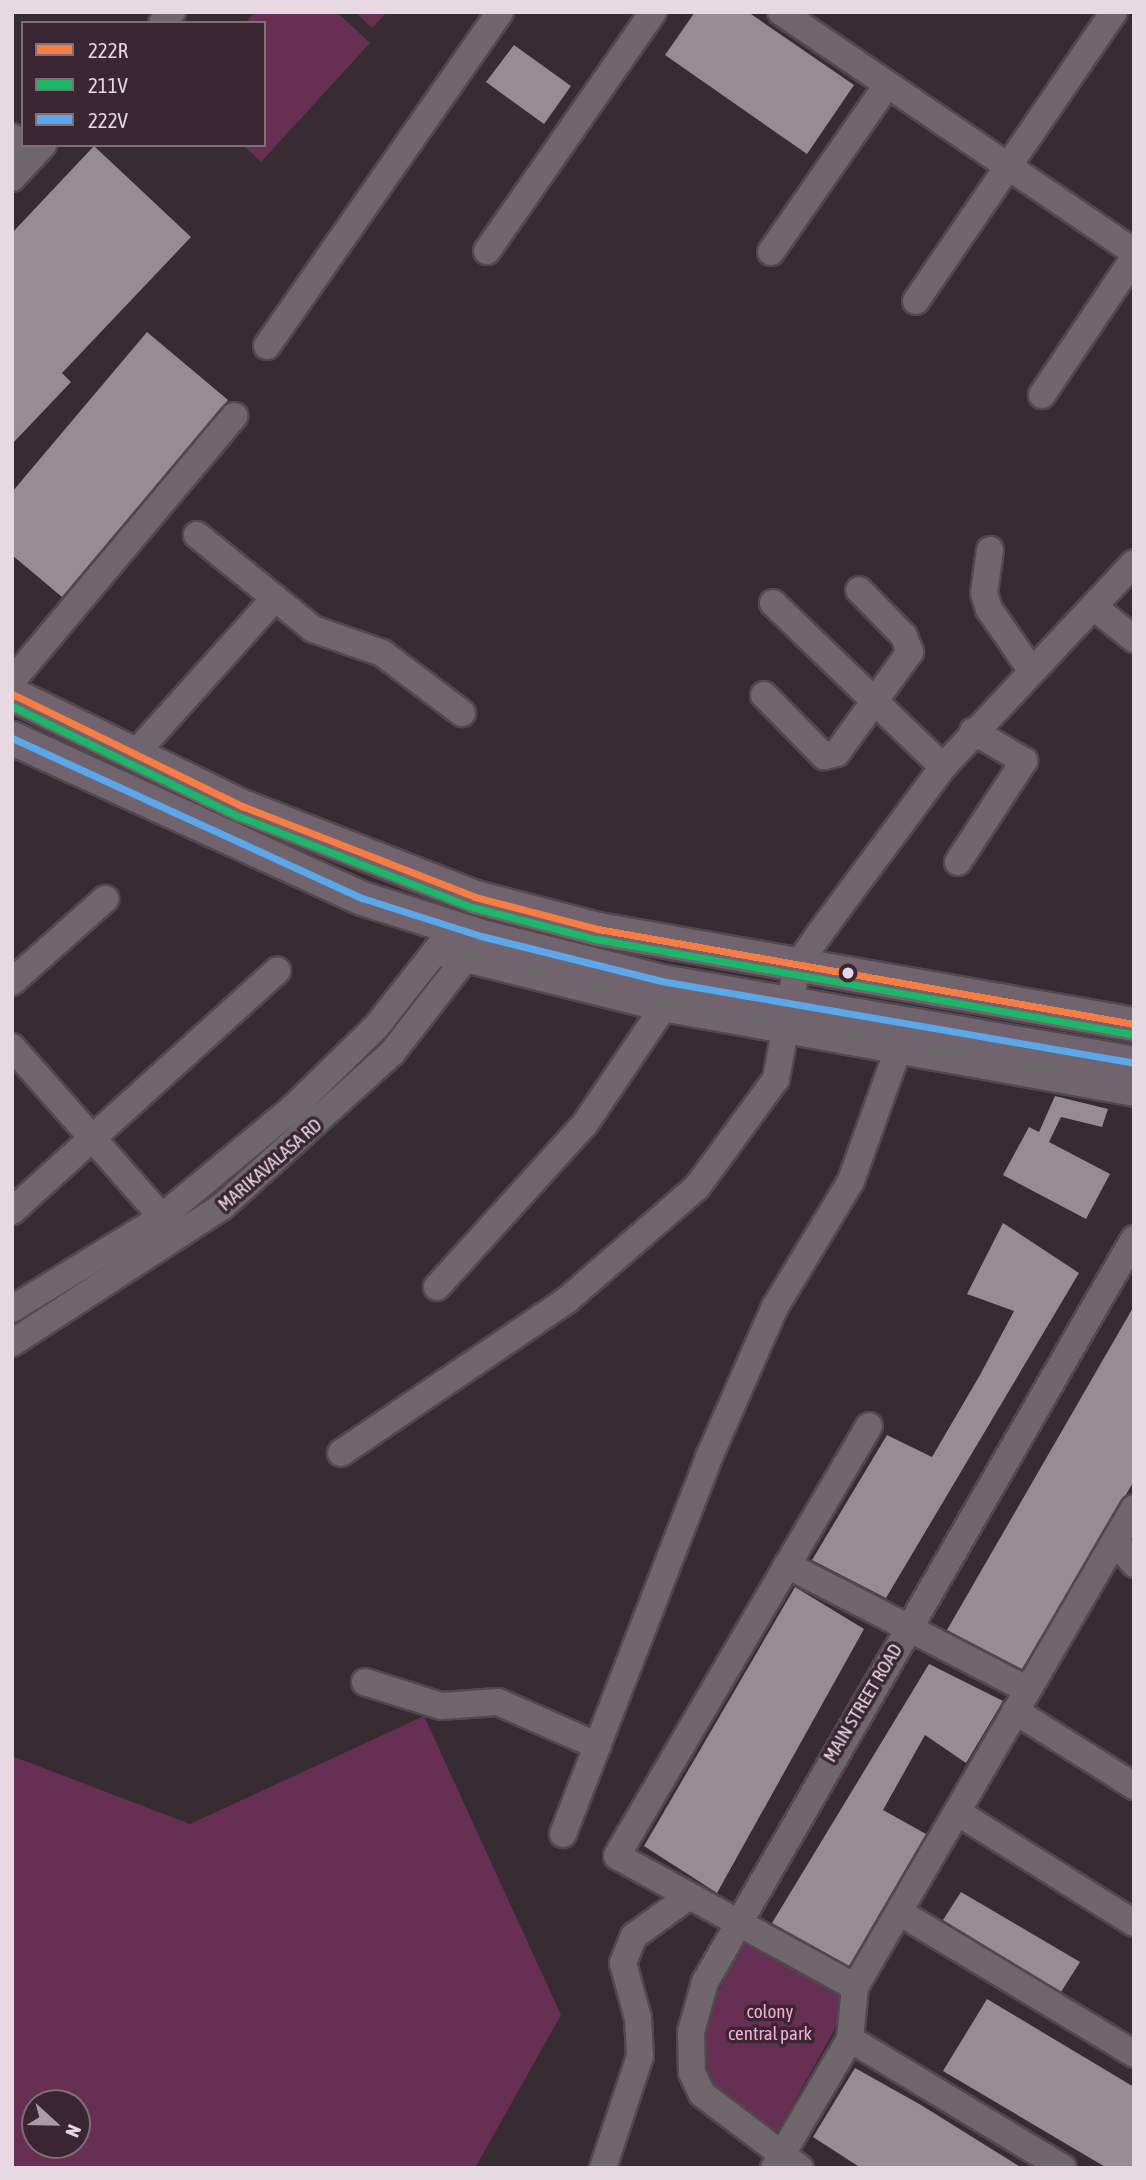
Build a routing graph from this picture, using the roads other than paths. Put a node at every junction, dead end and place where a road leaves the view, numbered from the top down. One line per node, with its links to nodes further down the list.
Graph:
1 (500, 12): 14 (street)
2 (653, 12): 9 (street)
3 (781, 12): 5 (street)
4 (1114, 12): 7 (street)
5 (887, 85): 7 (street); 11 (street)
6 (38, 151): 8 (street)
7 (1009, 168): 10 (street); 13 (street)
8 (12, 178)
9 (487, 251)
10 (1134, 252)
11 (771, 253)
12 (1134, 258): 15 (street)
13 (916, 301)
14 (267, 346)
15 (1042, 395)
16 (234, 416): 26 (street)
17 (197, 536): 21 (street)
18 (990, 550): 25 (street)
19 (1134, 563): 23 (street)
20 (859, 590): 29 (street)
21 (275, 598): 30 (street); 33 (street)
22 (773, 603): 29 (street)
23 (1094, 607): 24 (street); 25 (street)
24 (1134, 639)
25 (1031, 670): 31 (street)
26 (12, 681)
27 (12, 694): 33 (main road)
28 (764, 695): 29 (street)
29 (874, 703): 34 (street)
30 (462, 713)
31 (973, 731): 34 (street); 35 (street)
32 (12, 737): 37 (main road)
33 (134, 755): 38 (main road)
34 (943, 766): 38 (street)
35 (958, 862)
36 (104, 899): 40 (street)
37 (460, 943): 41 (street); 42 (main road); 50 (street, MARIKAVALASA RD); 54 (street, MARIKAVALASA RD)
38 (797, 966): 42 (street); 43 (main road)
39 (277, 971): 48 (street)
40 (12, 982)
41 (663, 1008): 42 (street); 52 (street)
42 (786, 1017): 45 (street); 46 (main road); 56 (street)
43 (1134, 1024)
44 (12, 1047): 48 (street)
45 (898, 1050): 47 (street); 64 (street)
46 (1134, 1062)
47 (1134, 1093)
48 (93, 1139): 49 (street); 50 (street)
49 (12, 1211)
50 (162, 1217): 53 (street, MARIKAVALASA RD)
51 (1132, 1249): 61 (street, MAIN STREET ROAD)
52 (437, 1287)
53 (12, 1310)
54 (12, 1343)
55 (869, 1426): 60 (street)
56 (341, 1453)
57 (1134, 1508): 58 (street)
58 (1115, 1541): 59 (street); 63 (street)
59 (1134, 1564)
60 (787, 1565): 61 (street); 68 (street)
61 (907, 1628): 63 (street); 70 (street, MAIN STREET ROAD)
62 (365, 1682): 64 (street)
63 (1022, 1701): 65 (street); 66 (street)
64 (598, 1746): 67 (street)
65 (1134, 1786)
66 (957, 1812): 69 (street); 71 (street)
67 (563, 1834)
68 (688, 1897): 70 (street); 76 (street)
69 (899, 1912): 72 (street); 74 (street)
70 (734, 1922): 72 (street); 75 (street, MAIN STREET ROAD)
71 (1134, 1923)
72 (855, 1987): 73 (street)
73 (850, 2039): 75 (street); 77 (street)
74 (1134, 2054)
75 (785, 2164)
76 (603, 2168)
77 (1063, 2168)

